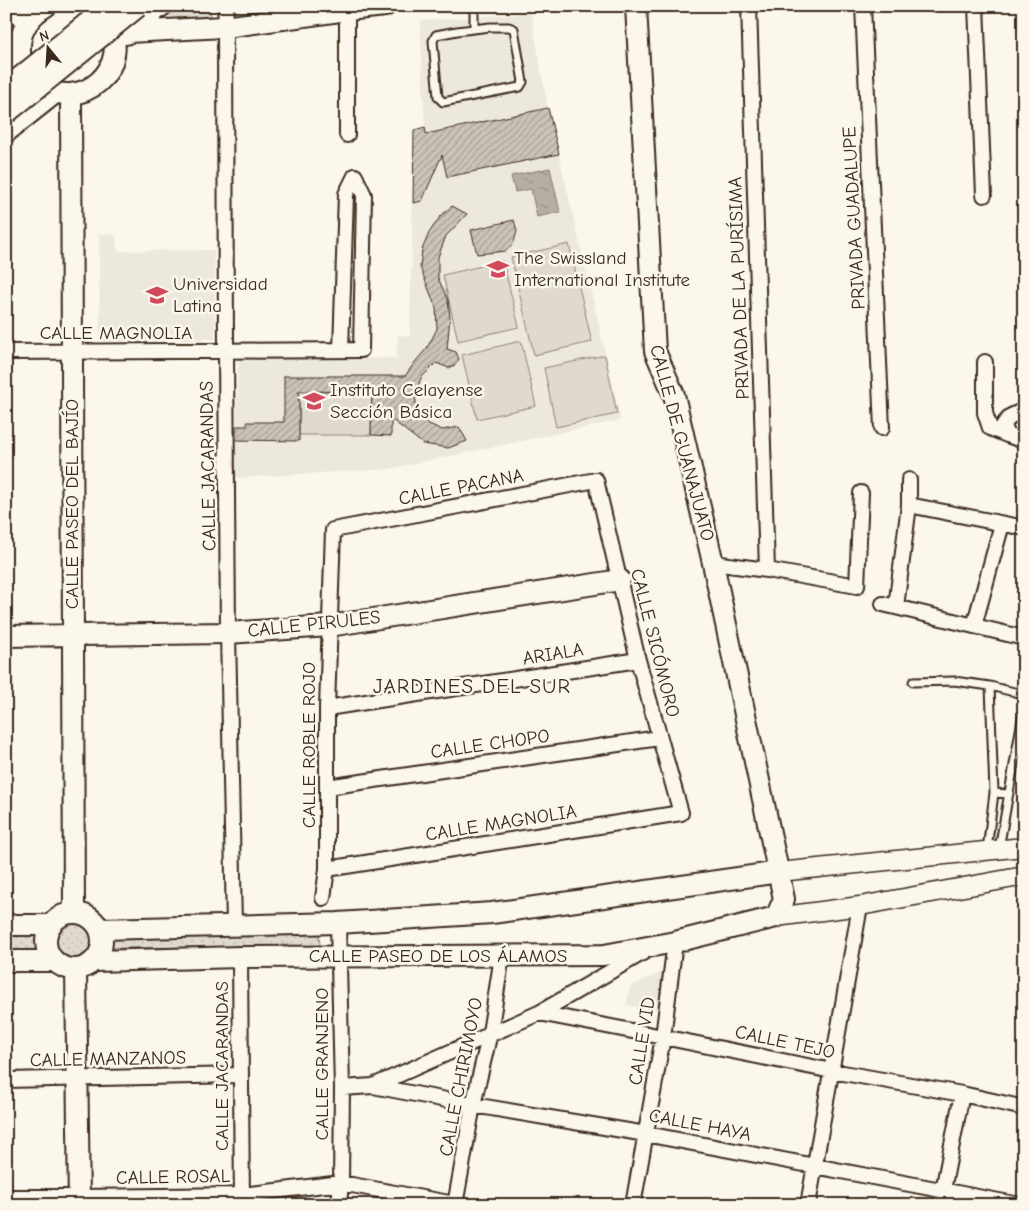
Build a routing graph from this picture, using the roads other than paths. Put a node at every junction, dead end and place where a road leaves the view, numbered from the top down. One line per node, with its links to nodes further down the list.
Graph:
1 (90, 6): 17 (main road)
2 (110, 6): 19 (main road, bridge)
3 (137, 6): 21 (main road, bridge)
4 (161, 6): 17 (main road)
5 (226, 6): 15 (street, CALLE JACARANDAS)
6 (384, 6): 13 (main road)
7 (474, 6): 16 (lane)
8 (636, 6): 43 (main road, CALLE DE GUANAJUATO)
9 (749, 6): 44 (street, PRIVADA DE LA PURÍSIMA)
10 (863, 6): 33 (street, PRIVADA GUADALUPE)
11 (976, 6): 24 (street)
12 (42, 9): 14 (main road); 18 (main road)
13 (347, 10): 15 (main road); 23 (street)
14 (6, 14)
15 (225, 27): 17 (main road); 29 (street, CALLE JACARANDAS)
16 (474, 28): 16 (lane)
17 (121, 37): 20 (main road)
18 (13, 57): 20 (main road)
19 (6, 90)
20 (63, 94): 22 (main road); 28 (main road, CALLE PASEO DEL BAJÍO)
21 (6, 112)
22 (6, 132)
23 (347, 135)
24 (984, 195)
25 (363, 264): 26 (street); 26 (street); 27 (street, CALLE MAGNOLIA)
26 (344, 266): 27 (street)
27 (341, 350): 29 (street, CALLE MAGNOLIA)
28 (73, 351): 29 (street, CALLE MAGNOLIA); 30 (street, CALLE MAGNOLIA); 49 (main road, CALLE PASEO DEL BAJÍO)
29 (226, 351): 48 (street, CALLE JACARANDAS)
30 (6, 352)
31 (985, 362): 34 (street)
32 (1024, 410): 34 (street)
33 (882, 428)
34 (1007, 435): 35 (street)
35 (1024, 440)
36 (596, 480): 42 (street, CALLE PACANA); 45 (street, CALLE SICÓMORO)
37 (909, 480): 39 (street)
38 (861, 493): 44 (street)
39 (909, 505): 40 (street); 47 (street)
40 (1002, 524): 41 (street); 47 (street)
41 (1024, 528)
42 (332, 530): 46 (street, CALLE ROBLE ROJO)
43 (713, 563): 44 (street); 66 (main road, CALLE DE GUANAJUATO)
44 (767, 570)
45 (620, 580): 46 (main road, CALLE PIRULES); 52 (street, CALLE SICÓMORO)
46 (329, 626): 48 (main road, CALLE PIRULES); 56 (street, CALLE ROBLE ROJO)
47 (974, 626): 51 (street)
48 (228, 633): 49 (main road, CALLE PIRULES); 74 (street, CALLE JACARANDAS)
49 (72, 634): 50 (main road, CALLE PIRULES); 70 (main road, CALLE PASEO DEL BAJÍO)
50 (6, 636)
51 (1024, 638)
52 (638, 660): 56 (street, ARIALA); 58 (street, CALLE SICÓMORO)
53 (913, 682): 54 (lane)
54 (990, 686): 55 (lane); 60 (lane)
55 (1024, 700)
56 (327, 708): 59 (street, CALLE ROBLE ROJO)
57 (1024, 708): 61 (lane)
58 (659, 738): 59 (street, CALLE CHOPO); 62 (street, CALLE SICÓMORO)
59 (326, 788): 65 (street, CALLE ROBLE ROJO)
60 (994, 793): 61 (lane); 64 (lane)
61 (1010, 794): 64 (lane)
62 (681, 814): 65 (street, CALLE MAGNOLIA)
63 (1024, 847): 64 (street, CALLE PASEO DE LOS ÁLAMOS)
64 (993, 850): 66 (street, CALLE PASEO DE LOS ÁLAMOS)
65 (327, 869): 68 (street, CALLE ROBLE ROJO)
66 (779, 872): 71 (main road); 72 (main road, CALLE PASEO DE LOS ÁLAMOS)
67 (1024, 876): 69 (street, CALLE PASEO DE LOS ÁLAMOS)
68 (323, 898)
69 (860, 906): 71 (street, CALLE PASEO DE LOS ÁLAMOS); 89 (street)
70 (74, 913): 73 (main road); 76 (main road)
71 (776, 917): 77 (main road, CALLE PASEO DE LOS ÁLAMOS)
72 (338, 923): 74 (main road, CALLE PASEO DE LOS ÁLAMOS); 81 (street, CALLE GRANJENO)
73 (50, 925): 75 (main road); 83 (main road)
74 (234, 925): 76 (main road, CALLE PASEO DE LOS ÁLAMOS)
75 (6, 926)
76 (100, 929): 84 (main road)
77 (676, 942): 78 (main road, CALLE PASEO DE LOS ÁLAMOS); 88 (street, CALLE VID)
78 (653, 947): 79 (main road, CALLE PASEO DE LOS ÁLAMOS); 86 (street)
79 (502, 956): 81 (main road, CALLE PASEO DE LOS ÁLAMOS); 87 (street, CALLE CHIRIMOYO)
80 (240, 957): 81 (main road, CALLE PASEO DE LOS ÁLAMOS); 84 (main road, CALLE PASEO DE LOS ÁLAMOS); 90 (street, CALLE JACARANDAS)
81 (339, 957): 94 (street, CALLE GRANJENO)
82 (6, 961): 83 (main road)
83 (52, 961): 85 (main road)
84 (95, 962): 85 (main road)
85 (76, 970): 92 (main road)
86 (539, 1013): 87 (street); 88 (street, CALLE TEJO)
87 (490, 1034): 93 (street); 96 (street, CALLE CHIRIMOYO)
88 (663, 1037): 89 (street, CALLE TEJO); 98 (street, CALLE VID)
89 (832, 1071): 95 (street, CALLE TEJO); 99 (street)
90 (240, 1075): 92 (street, CALLE MANZANOS); 103 (street, CALLE JACARANDAS)
91 (6, 1080): 92 (street, CALLE MANZANOS)
92 (77, 1080): 104 (main road)
93 (373, 1086): 94 (street); 96 (street, CALLE HAYA)
94 (342, 1088): 100 (street, CALLE GRANJENO)
95 (962, 1094): 97 (street, CALLE TEJO); 101 (street)
96 (473, 1105): 98 (street, CALLE HAYA); 105 (street, CALLE CHIRIMOYO)
97 (1024, 1108)
98 (646, 1134): 99 (street, CALLE HAYA); 107 (street, CALLE VID)
99 (815, 1166): 101 (street, CALLE HAYA); 108 (street)
100 (341, 1183): 103 (street, CALLE ROSAL); 105 (street, CALLE ROSAL); 106 (street, CALLE GRANJENO)
101 (942, 1190): 109 (street); 110 (street, CALLE HAYA)
102 (6, 1197): 104 (street, CALLE ROSAL)
103 (242, 1200): 104 (street, CALLE ROSAL)
104 (79, 1201)
105 (456, 1204)
106 (339, 1205)
107 (633, 1205)
108 (808, 1205)
109 (940, 1205)
110 (1020, 1205)

